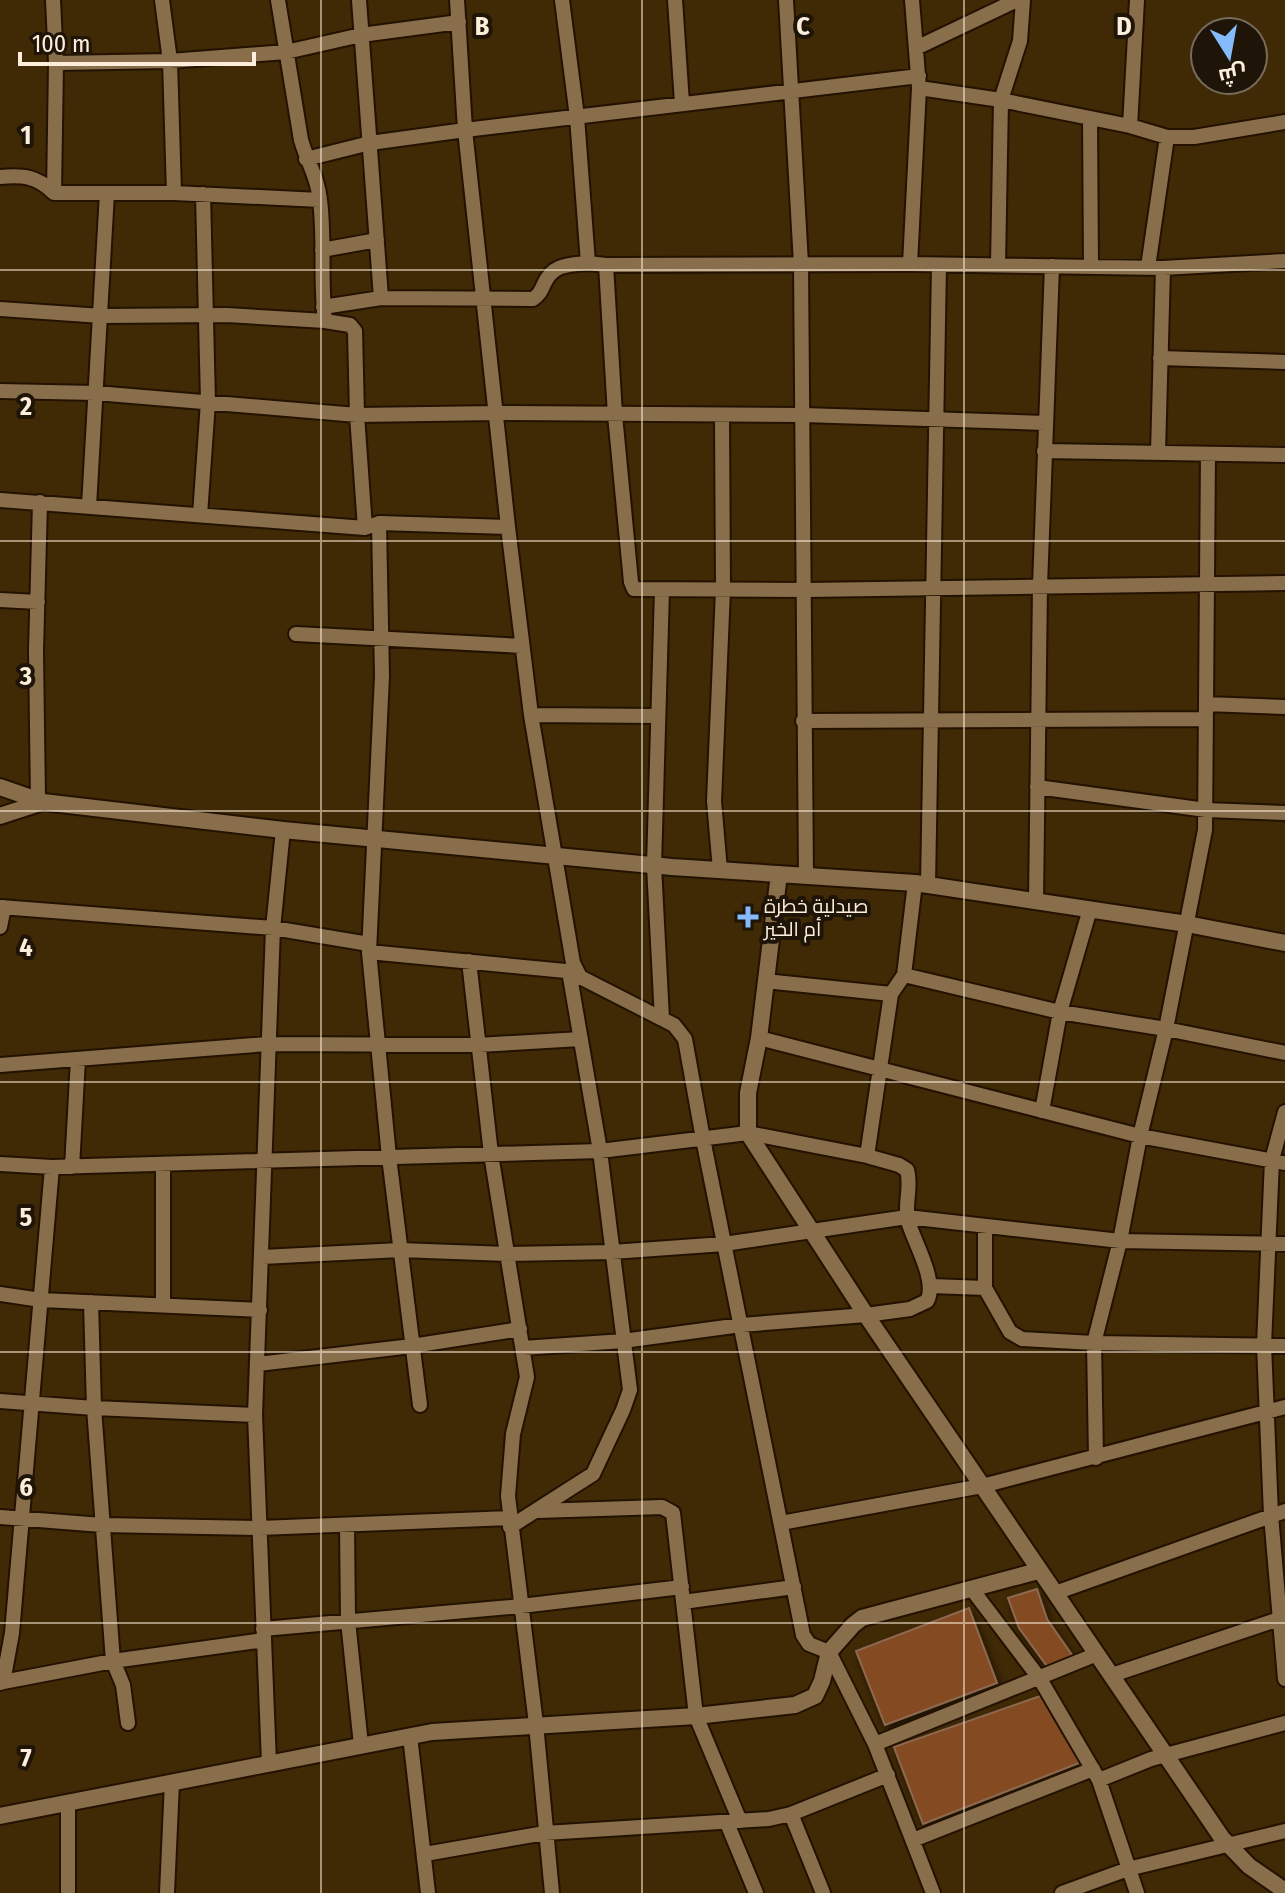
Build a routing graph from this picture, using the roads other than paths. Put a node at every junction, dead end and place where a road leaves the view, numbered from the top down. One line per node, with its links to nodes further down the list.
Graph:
1 (53, 0): 18 (street)
2 (162, 0): 17 (street)
3 (278, 0): 16 (street)
4 (359, 0): 14 (street)
5 (457, 0): 13 (street)
6 (562, 0): 23 (street)
7 (675, 0): 22 (street)
8 (786, 0): 20 (street)
9 (912, 0): 15 (street)
10 (1017, 0): 15 (street)
11 (1023, 0): 21 (street)
12 (1137, 0): 26 (street)
13 (459, 22): 14 (street); 27 (street)
14 (361, 35): 16 (street); 29 (street)
15 (916, 48): 19 (street)
16 (286, 52): 17 (street); 30 (street)
17 (170, 61): 18 (street); 34 (street)
18 (56, 63): 32 (street)
19 (919, 82): 20 (street); 21 (street); 42 (street)
20 (792, 90): 22 (street); 41 (street)
21 (1001, 100): 24 (street); 45 (street)
22 (682, 103): 23 (street)
23 (577, 117): 27 (street); 40 (street)
24 (1090, 118): 26 (street); 47 (street)
25 (1285, 122): 28 (street)
26 (1130, 126): 28 (street)
27 (465, 130): 29 (street); 50 (street)
28 (1167, 137): 48 (street)
29 (370, 143): 30 (street); 37 (street)
30 (306, 159): 36 (street)
31 (0, 177): 32 (street)
32 (54, 193): 33 (street)
33 (107, 193): 34 (street); 53 (street)
34 (174, 193): 35 (street)
35 (203, 194): 36 (street); 54 (street)
36 (320, 200): 38 (street)
37 (377, 240): 38 (street); 49 (street)
38 (322, 250): 52 (street)
39 (1285, 261): 48 (street)
40 (588, 263): 43 (street); 50 (street)
41 (801, 264): 42 (street); 43 (street); 64 (street)
42 (910, 264): 44 (street)
43 (606, 265): 62 (street)
44 (939, 265): 45 (street); 65 (street)
45 (998, 265): 46 (street)
46 (1052, 266): 47 (street); 66 (street)
47 (1091, 266): 48 (street)
48 (1156, 268): 55 (street)
49 (381, 298): 50 (street); 52 (street)
50 (484, 299): 60 (street)
51 (0, 309): 53 (street)
52 (324, 314): 54 (street); 61 (street)
53 (102, 316): 54 (street); 58 (street)
54 (205, 316): 59 (street)
55 (1160, 358): 56 (street); 68 (street)
56 (1285, 362)
57 (0, 391): 58 (street)
58 (96, 393): 59 (street); 73 (street)
59 (208, 402): 61 (street); 74 (street)
60 (497, 413): 61 (street); 62 (street); 76 (street)
61 (357, 415): 75 (street)
62 (615, 415): 63 (street); 81 (street)
63 (722, 415): 64 (street); 82 (street)
64 (804, 415): 65 (street); 83 (street)
65 (937, 419): 66 (street); 80 (street)
66 (1045, 423): 67 (street)
67 (1044, 451): 68 (street); 79 (street)
68 (1158, 453): 69 (street)
69 (1208, 454): 70 (street); 77 (street)
70 (1285, 455)
71 (0, 500): 72 (street)
72 (40, 502): 73 (street); 85 (street)
73 (89, 506): 74 (street)
74 (200, 515): 75 (street)
75 (372, 526): 76 (street); 87 (street)
76 (508, 527): 88 (street)
77 (1208, 583): 78 (street); 79 (street); 89 (street)
78 (1285, 583)
79 (1040, 586): 80 (street); 93 (street)
80 (934, 588): 83 (street); 95 (street)
81 (662, 590): 82 (street); 92 (street)
82 (723, 590): 83 (street); 107 (street)
83 (806, 590): 96 (street)
84 (0, 600): 85 (street)
85 (38, 602): 99 (street)
86 (296, 634): 87 (street)
87 (381, 639): 88 (street); 104 (street)
88 (522, 646): 91 (street)
89 (1206, 704): 90 (street); 94 (street)
90 (1285, 707)
91 (531, 715): 92 (street); 105 (street)
92 (658, 716): 106 (street)
93 (1038, 719): 94 (street); 95 (street); 98 (street)
94 (1206, 719): 100 (street)
95 (930, 720): 96 (street); 110 (street)
96 (803, 721): 109 (street)
97 (0, 787): 99 (street)
98 (1037, 787): 100 (street); 111 (street)
99 (41, 802): 102 (street); 103 (street)
100 (1206, 810): 101 (street); 114 (street)
101 (1285, 813)
102 (0, 816)
103 (283, 830): 104 (street); 116 (street)
104 (374, 838): 105 (street); 118 (street)
105 (557, 856): 106 (street); 120 (street)
106 (654, 866): 107 (street); 125 (street)
107 (720, 870): 108 (street)
108 (779, 874): 109 (street); 122 (street)
109 (806, 876): 110 (street)
110 (922, 884): 111 (street); 121 (street)
111 (1036, 901): 113 (street)
112 (2, 907): 115 (street); 116 (street)
113 (1090, 909): 114 (street); 124 (street)
114 (1187, 924): 117 (street); 126 (street)
115 (0, 927)
116 (273, 928): 118 (street); 129 (street)
117 (1285, 943)
118 (369, 948): 119 (street); 130 (street)
119 (469, 961): 120 (street); 131 (street)
120 (573, 971): 125 (street); 128 (street)
121 (904, 975): 123 (street); 124 (street)
122 (765, 981): 123 (street); 127 (street)
123 (891, 994): 135 (street)
124 (1060, 1012): 126 (street); 136 (street)
125 (662, 1019): 140 (street)
126 (1166, 1029): 132 (street); 139 (street)
127 (759, 1038): 135 (street); 138 (street)
128 (581, 1039): 131 (street); 141 (street)
129 (267, 1044): 130 (street); 133 (street); 145 (street)
130 (376, 1045): 131 (street); 144 (street)
131 (478, 1045): 142 (street)
132 (1285, 1053)
133 (78, 1059): 134 (street); 150 (street)
134 (0, 1065)
135 (878, 1069): 136 (street); 143 (street)
136 (1042, 1111): 139 (street)
137 (1285, 1112): 146 (street)
138 (748, 1133): 140 (street); 143 (street); 153 (street)
139 (1140, 1136): 146 (street); 154 (street)
140 (703, 1139): 141 (street); 155 (street)
141 (600, 1151): 142 (street); 159 (street)
142 (491, 1154): 144 (street); 160 (street)
143 (867, 1156): 151 (street)
144 (389, 1157): 145 (street); 158 (street)
145 (265, 1161): 148 (street); 161 (street)
146 (1278, 1162): 156 (street)
147 (0, 1164): 149 (street)
148 (163, 1164): 150 (street); 167 (street)
149 (52, 1167): 150 (street); 165 (street)
150 (72, 1167)
151 (907, 1217): 152 (street); 153 (street); 162 (street)
152 (985, 1227): 154 (street); 163 (street)
153 (810, 1230): 155 (street); 169 (street)
154 (1120, 1241): 156 (street); 173 (street)
155 (724, 1244): 159 (street); 170 (street)
156 (1269, 1244): 157 (street); 174 (street)
157 (1285, 1244)
158 (400, 1250): 160 (street); 161 (street); 175 (street)
159 (612, 1252): 160 (street); 172 (street)
160 (507, 1254): 171 (street)
161 (262, 1257): 168 (street)
162 (931, 1286): 163 (street); 169 (street)
163 (985, 1288): 173 (street)
164 (0, 1294): 165 (street)
165 (41, 1300): 166 (street); 180 (street)
166 (91, 1302): 167 (street); 183 (street)
167 (163, 1304): 168 (street)
168 (260, 1310): 178 (street)
169 (866, 1315): 170 (street); 187 (street)
170 (741, 1325): 172 (street); 193 (street)
171 (520, 1329): 175 (street); 177 (street)
172 (623, 1341): 177 (street); 188 (street)
173 (1094, 1343): 174 (street); 186 (street)
174 (1264, 1345): 176 (street); 184 (street)
175 (412, 1346): 178 (street); 181 (street)
176 (1285, 1346)
177 (523, 1348): 192 (street)
178 (258, 1364): 185 (street)
179 (0, 1401): 180 (street)
180 (32, 1404): 183 (street); 191 (street)
181 (420, 1405)
182 (1285, 1407): 184 (street)
183 (94, 1408): 185 (street); 194 (street)
184 (1265, 1412): 186 (street); 189 (street)
185 (255, 1415): 196 (street)
186 (1096, 1458): 187 (street)
187 (982, 1486): 193 (street); 197 (street)
188 (536, 1511): 192 (street); 201 (street)
189 (1278, 1513): 200 (street); 203 (street)
190 (0, 1517): 191 (street)
191 (22, 1518): 194 (street); 212 (street)
192 (510, 1522): 195 (street); 202 (street)
193 (781, 1523): 198 (street)
194 (102, 1525): 196 (street); 208 (street)
195 (347, 1525): 196 (street); 204 (street)
196 (260, 1528): 205 (street)
197 (1038, 1571): 199 (street); 200 (street)
198 (794, 1587): 201 (street); 206 (street)
199 (971, 1588): 206 (street); 210 (street)
200 (1055, 1593): 207 (street)
201 (682, 1595): 202 (street); 213 (street)
202 (521, 1606): 204 (street); 216 (street)
203 (1282, 1618): 209 (street); 211 (street)
204 (348, 1621): 205 (street); 219 (street)
205 (264, 1634): 208 (street); 221 (street)
206 (829, 1652): 213 (street); 218 (street)
207 (1097, 1654): 209 (street); 210 (street)
208 (113, 1661): 212 (street); 214 (street)
209 (1112, 1675): 220 (street)
210 (1040, 1679): 218 (street); 222 (street)
211 (1285, 1679)
212 (2, 1683)
213 (696, 1716): 216 (street); 228 (street)
214 (128, 1723)
215 (1285, 1723): 220 (street)
216 (536, 1724): 217 (street); 230 (street)
217 (410, 1736): 219 (street); 233 (street)
218 (875, 1744): 223 (street)
219 (361, 1745): 221 (street)
220 (1167, 1755): 222 (street); 232 (street)
221 (269, 1763): 224 (street)
222 (1096, 1774): 231 (street); 234 (street)
223 (888, 1775): 226 (street); 231 (street)
224 (172, 1782): 225 (street); 237 (street)
225 (68, 1803): 227 (street); 236 (street)
226 (791, 1814): 228 (street); 241 (street)
227 (0, 1816)
228 (733, 1822): 230 (street); 240 (street)
229 (1285, 1831): 232 (street)
230 (545, 1833): 233 (street); 239 (street)
231 (913, 1840): 242 (street)
232 (1228, 1844): 234 (street); 235 (street)
233 (425, 1854): 238 (street)
234 (1128, 1869): 243 (street); 244 (street)
235 (1285, 1891)
236 (68, 1893)
237 (167, 1893)
238 (428, 1893)
239 (552, 1893)
240 (756, 1893)
241 (823, 1893)
242 (933, 1893)
243 (1062, 1893)
244 (1137, 1893)

